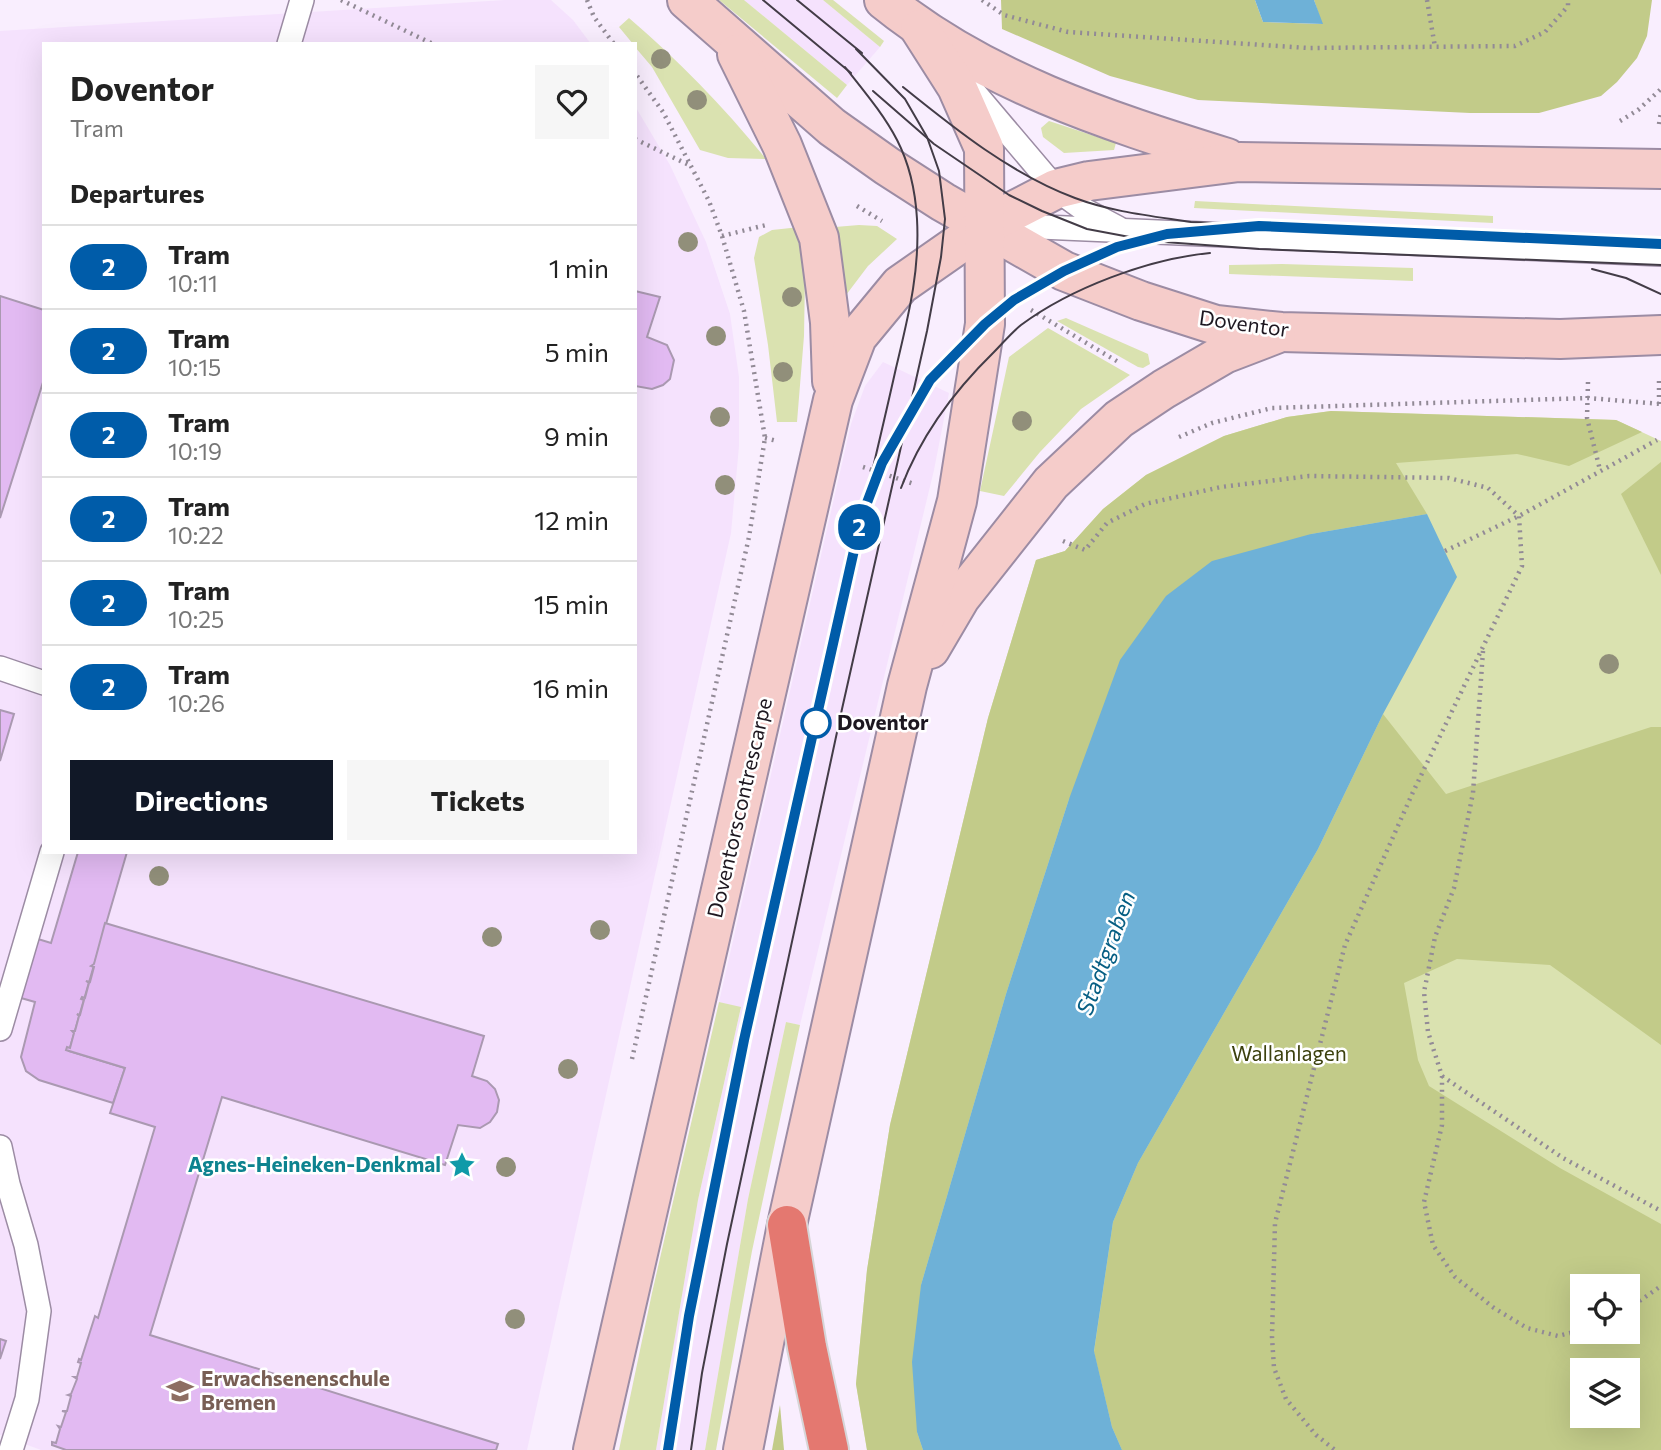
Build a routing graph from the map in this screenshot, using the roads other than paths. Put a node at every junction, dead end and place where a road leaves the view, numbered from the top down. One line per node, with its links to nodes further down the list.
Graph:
1 (302, 0): 6 (lane)
2 (687, 0): 5 (main road, Doventor)
3 (884, 0): 4 (main road)
4 (920, 29): 7 (main road); 9 (lane); 10 (main road)
5 (727, 34): 10 (main road, Doventor); 15 (main road)
6 (290, 42)
7 (1239, 162): 8 (main road); 9 (main road)
8 (1661, 169)
9 (1056, 189): 10 (main road); 11 (lane)
10 (986, 225): 11 (lane); 13 (main road, Doventor); 15 (main road, Doventorscontrescarpe); 18 (main road)
11 (1124, 231): 12 (lane)
12 (1661, 254)
13 (1281, 332): 14 (main road, Doventor); 18 (main road)
14 (1661, 335)
15 (833, 400): 24 (main road, Doventorscontrescarpe)
16 (0, 668): 17 (lane)
17 (42, 682)
18 (907, 686): 22 (main road)
19 (51, 854): 20 (lane)
20 (0, 1029)
21 (0, 1147): 23 (lane)
22 (787, 1225): 25 (main road); 26 (highway)
23 (10, 1450)
24 (593, 1450)
25 (743, 1450)
26 (829, 1450)

